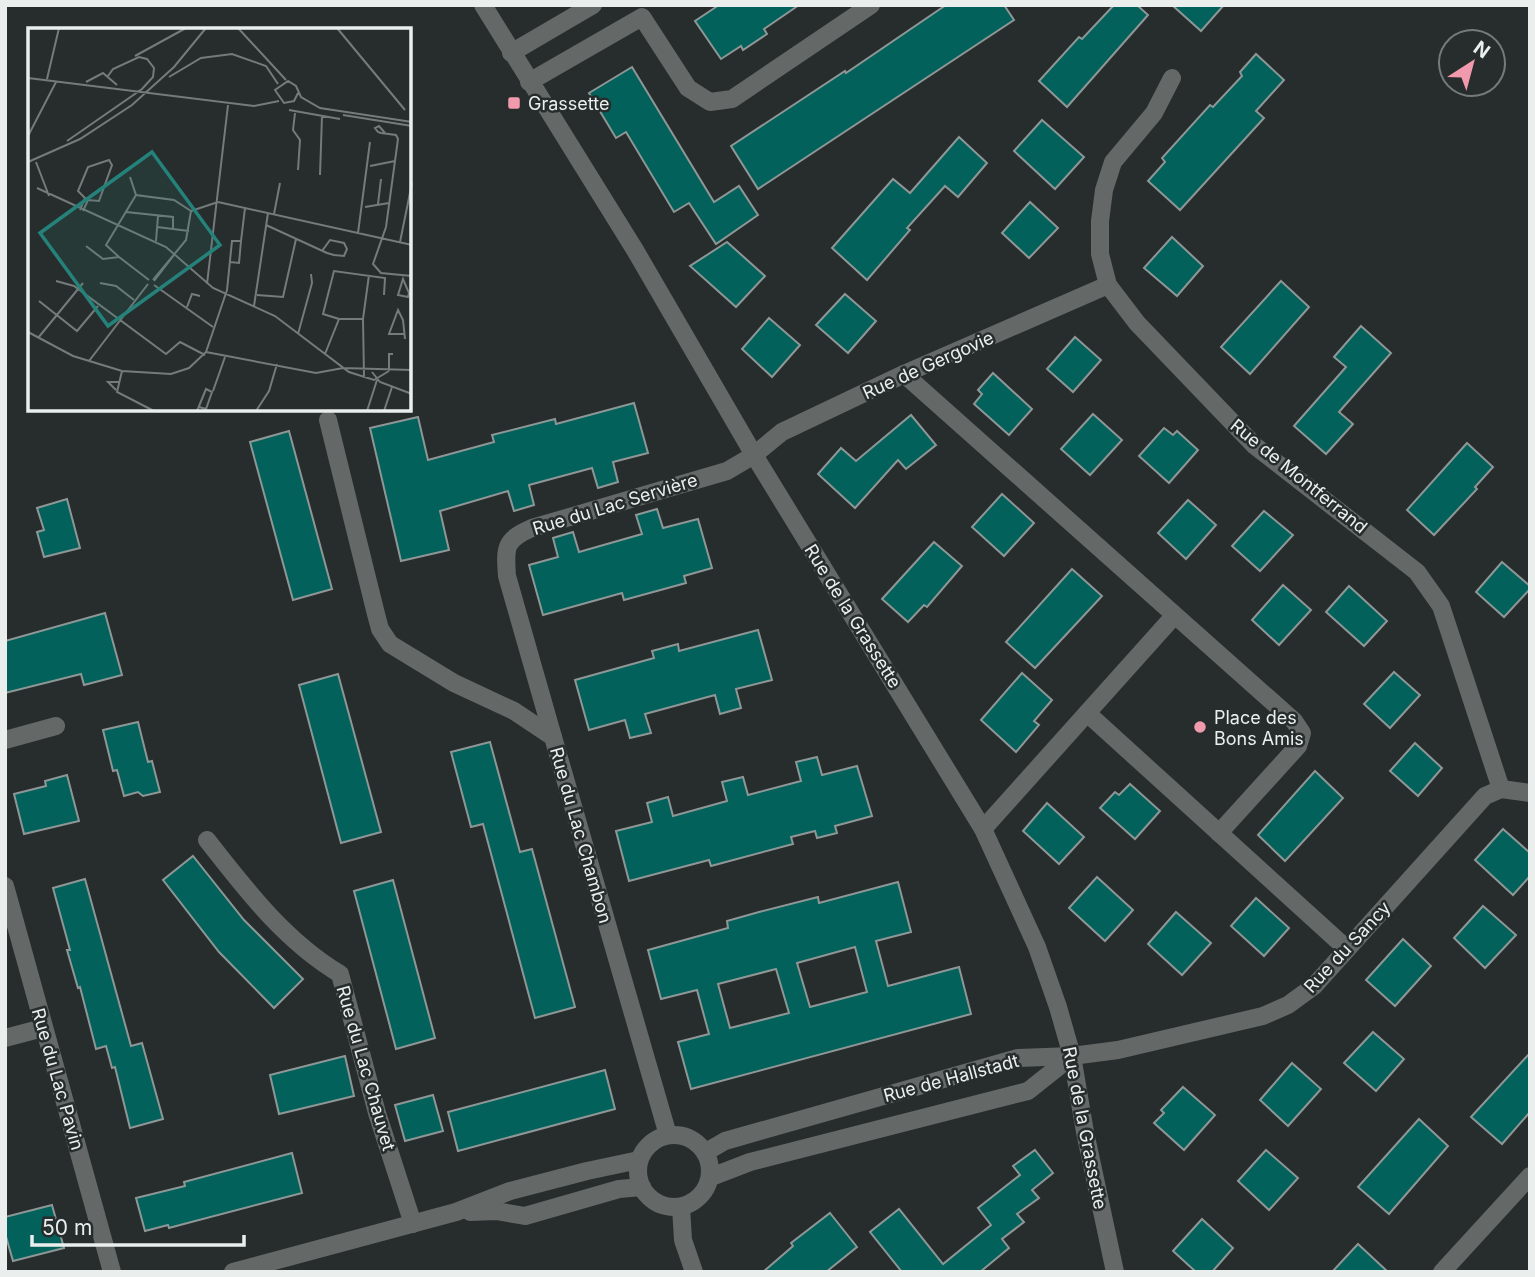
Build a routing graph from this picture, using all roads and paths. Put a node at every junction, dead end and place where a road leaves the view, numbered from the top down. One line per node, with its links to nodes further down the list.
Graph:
1 (483, 5): 5 (street, Rue de la Grassette)
2 (593, 5): 5 (street)
3 (871, 5): 4 (street)
4 (640, 11): 7 (street)
5 (511, 52): 7 (street, Rue de la Grassette)
6 (1172, 78): 8 (street, Rue de Montferrand)
7 (529, 82): 11 (street, Rue de la Grassette)
8 (1108, 285): 9 (street, Rue de Gergovie); 17 (street, Rue de Montferrand)
9 (904, 374): 11 (street, Rue de Gergovie); 12 (street)
10 (328, 420): 15 (street, Rue du Lac Chambon)
11 (754, 455): 15 (street, Rue du Lac Servière); 19 (street, Rue de la Grassette)
12 (1174, 616): 13 (street); 20 (street)
13 (1087, 713): 19 (street); 20 (street)
14 (56, 726): 16 (street)
15 (553, 737): 27 (street, Rue du Lac Chambon)
16 (5, 740)
17 (1500, 789): 18 (street); 23 (street, Rue du Sancy)
18 (1530, 793)
19 (983, 829): 26 (street, Rue de la Grassette)
20 (1219, 833): 23 (street)
21 (208, 840): 35 (street, Rue du Lac Chauvet)
22 (5, 886): 24 (street, Rue du Lac Pavin)
23 (1347, 949): 26 (street, Rue du Sancy)
24 (43, 1028): 25 (street); 36 (street, Rue du Lac Pavin)
25 (5, 1038)
26 (1072, 1056): 28 (street, Rue de Hallstadt); 31 (street, Rue de Hallstadt); 39 (street, Rue de la Grassette)
27 (668, 1135): 28 (street); 29 (street)
28 (706, 1152): 31 (street)
29 (639, 1160): 32 (street); 34 (street)
30 (1530, 1176): 40 (street)
31 (711, 1177): 33 (street)
32 (642, 1187): 33 (street); 34 (street)
33 (681, 1207): 38 (street)
34 (456, 1212): 35 (street)
35 (413, 1224): 37 (street)
36 (112, 1272)
37 (233, 1272)
38 (694, 1272)
39 (1115, 1272)
40 (1442, 1272)

